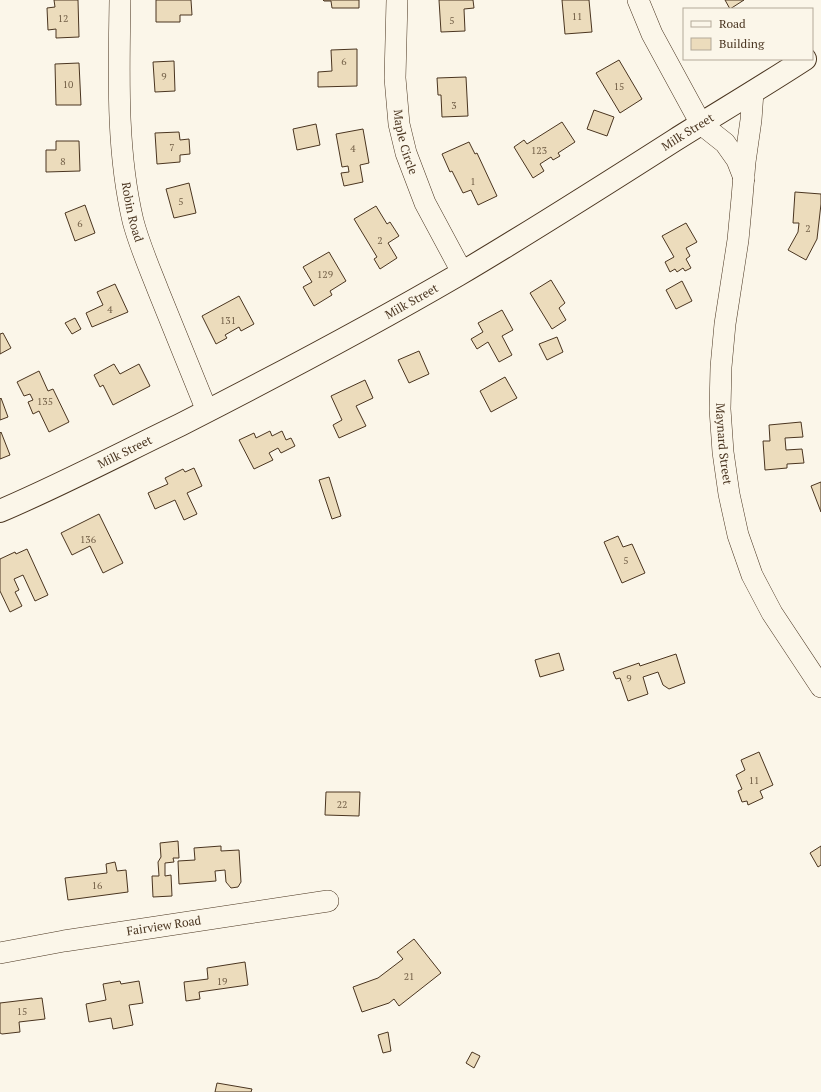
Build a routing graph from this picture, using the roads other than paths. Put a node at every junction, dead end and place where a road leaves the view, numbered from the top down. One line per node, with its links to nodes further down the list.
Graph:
1 (120, 0): 9 (street, Robin Road)
2 (397, 0): 8 (street, Maple Circle)
3 (638, 0): 6 (street)
4 (803, 60): 5 (main road, Milk Street)
5 (753, 92): 6 (main road, Milk Street); 7 (street, Maynard Street)
6 (701, 124): 7 (street, Maynard Street); 8 (main road, Milk Street)
7 (744, 178): 11 (street, Maynard Street)
8 (462, 272): 9 (main road, Milk Street)
9 (208, 411): 10 (main road, Milk Street)
10 (0, 511)
11 (821, 687)
12 (328, 901): 13 (street, Fairview Road)
13 (0, 953)

